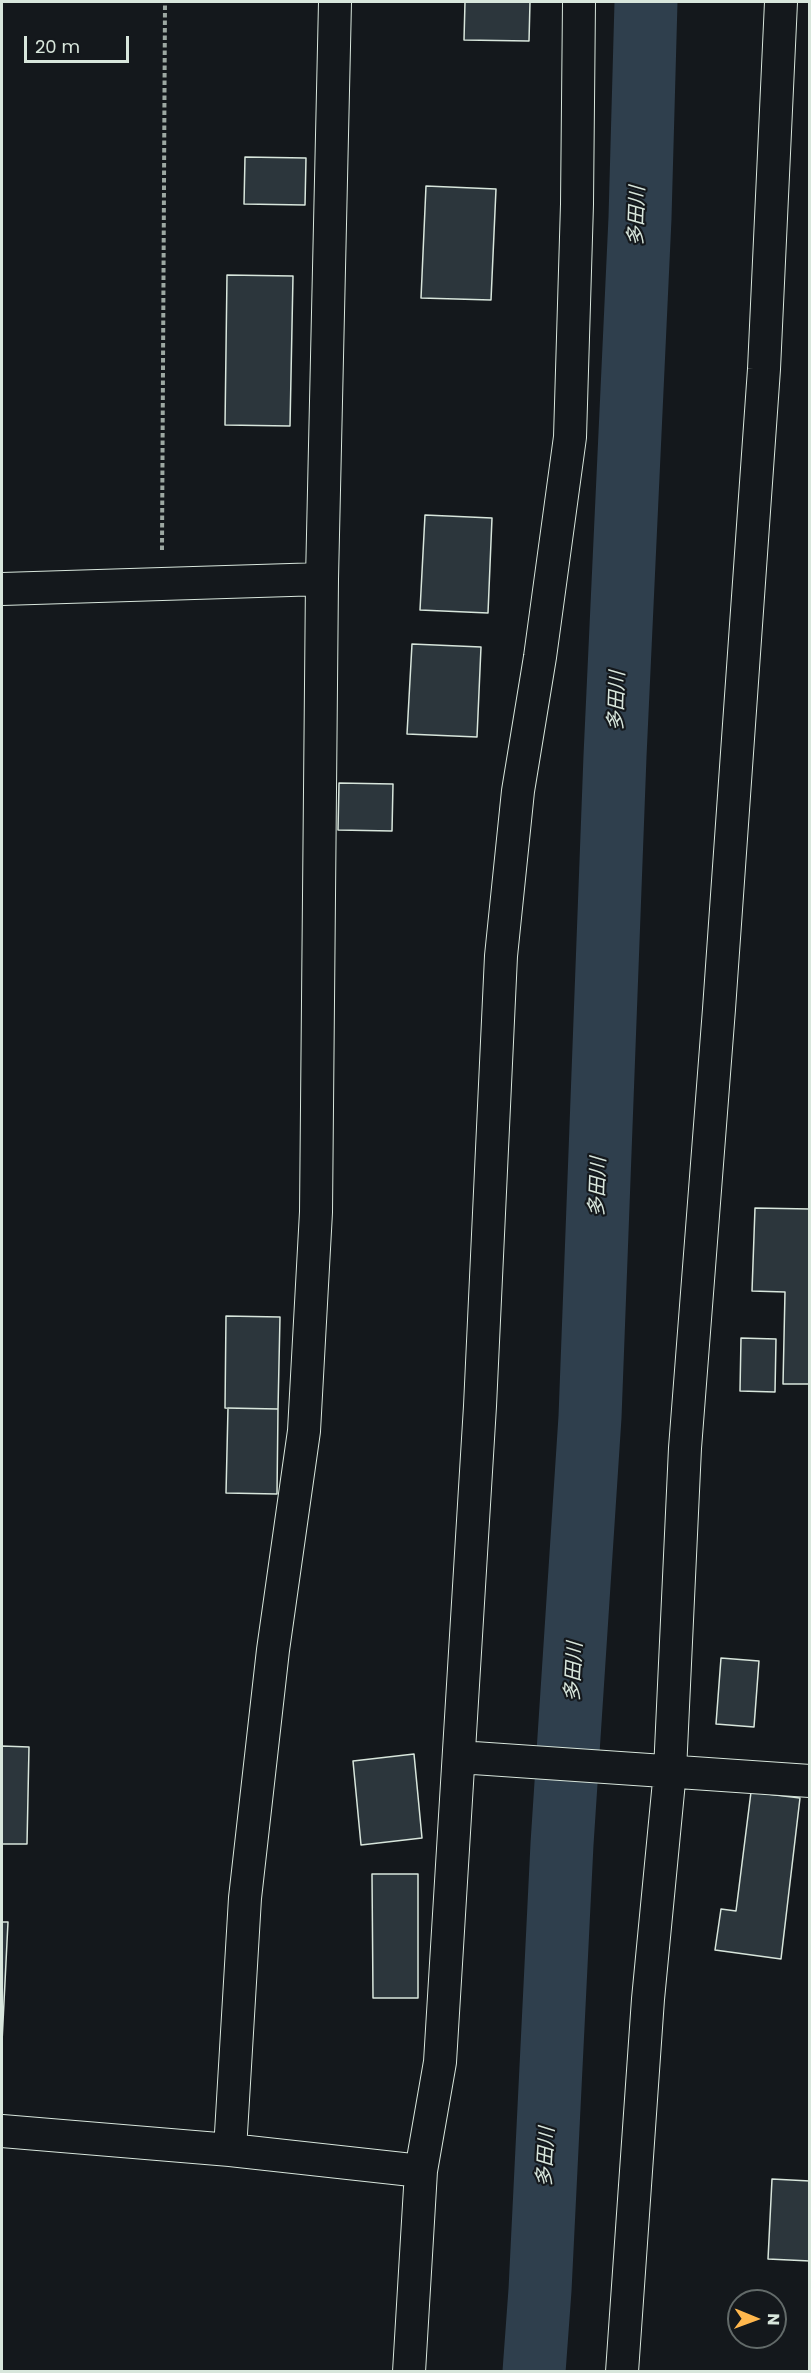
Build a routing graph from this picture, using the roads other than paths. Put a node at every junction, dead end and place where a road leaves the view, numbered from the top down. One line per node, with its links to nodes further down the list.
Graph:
1 (335, 2): 4 (street)
2 (579, 2): 6 (street)
3 (781, 2): 7 (street)
4 (322, 579): 5 (street); 10 (street)
5 (2, 589)
6 (467, 1757): 7 (street); 11 (street)
7 (662, 1770): 8 (street); 13 (street)
8 (810, 1781)
9 (2, 2131): 10 (street)
10 (231, 2150): 11 (street)
11 (421, 2171): 12 (street)
12 (409, 2372)
13 (622, 2372)

